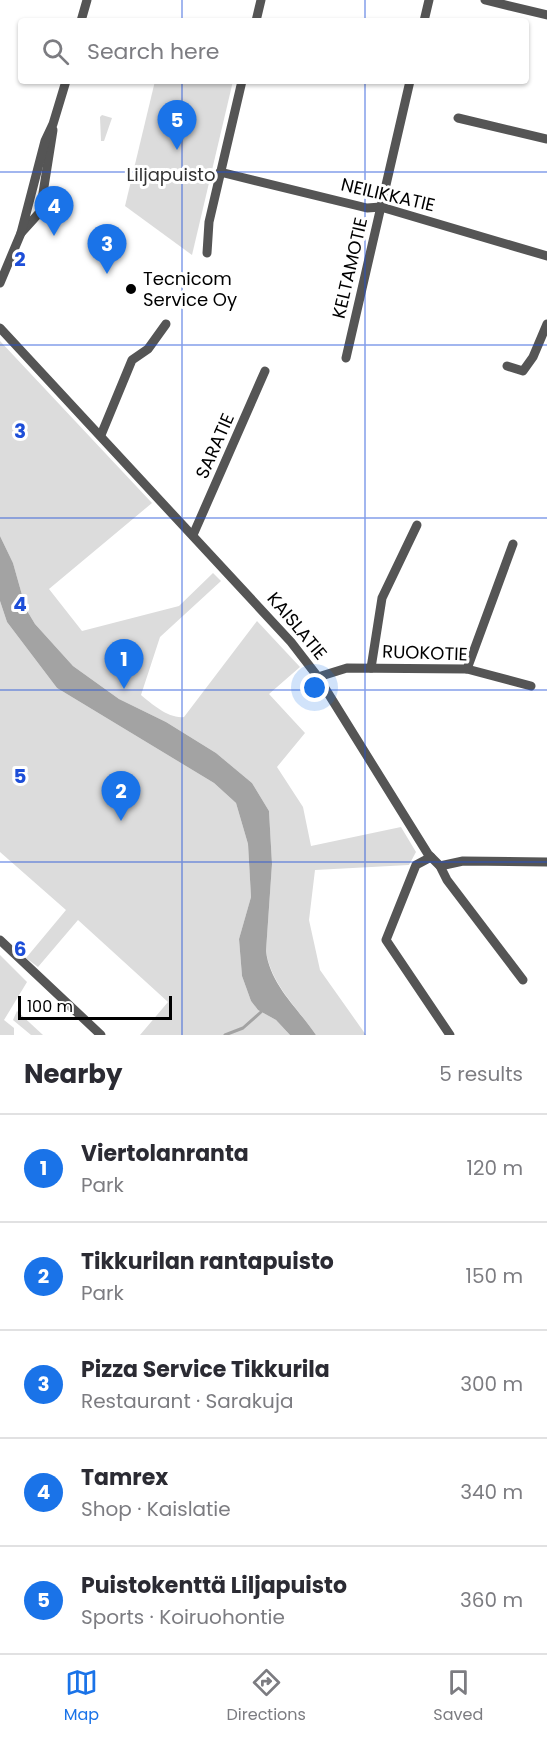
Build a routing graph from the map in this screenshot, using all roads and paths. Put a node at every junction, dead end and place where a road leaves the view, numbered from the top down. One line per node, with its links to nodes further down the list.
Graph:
1 (87, 0): 6 (street)
2 (261, 0): 7 (street)
3 (429, 0): 8 (street)
4 (485, 0): 5 (street)
5 (547, 15)
6 (82, 18)
7 (257, 18)
8 (425, 18)
9 (65, 84): 13 (street)
10 (241, 84): 15 (street)
11 (409, 84): 16 (street, KELTAMOTIE)
12 (458, 118): 14 (street)
13 (53, 124): 17 (street); 17 (street)
14 (547, 139)
15 (220, 172): 16 (street, NEILIKKATIE); 18 (street)
16 (381, 207): 19 (street, NEILIKKATIE); 24 (street, KELTAMOTIE)
17 (21, 233): 20 (street)
18 (207, 253)
19 (547, 256)
20 (0, 283)
21 (166, 324): 27 (street)
22 (547, 324): 25 (street)
23 (0, 328): 27 (street, KAISLATIE)
24 (346, 358)
25 (507, 366)
26 (265, 371): 29 (street, SARATIE)
27 (101, 435): 29 (street, KAISLATIE)
28 (417, 525): 31 (street)
29 (193, 536): 33 (street, KAISLATIE)
30 (513, 544): 32 (street)
31 (370, 668): 32 (street, RUOKOTIE); 33 (street, RUOKOTIE)
32 (467, 669): 34 (street, RUOKOTIE)
33 (318, 677): 35 (street, KAISLATIE)
34 (531, 686)
35 (431, 857): 37 (street, KAISLATIE); 41 (street)
36 (547, 862): 37 (street)
37 (440, 866): 39 (street, KAISLATIE)
38 (0, 940): 40 (street)
39 (523, 980)
40 (100, 1035)
41 (450, 1035)

